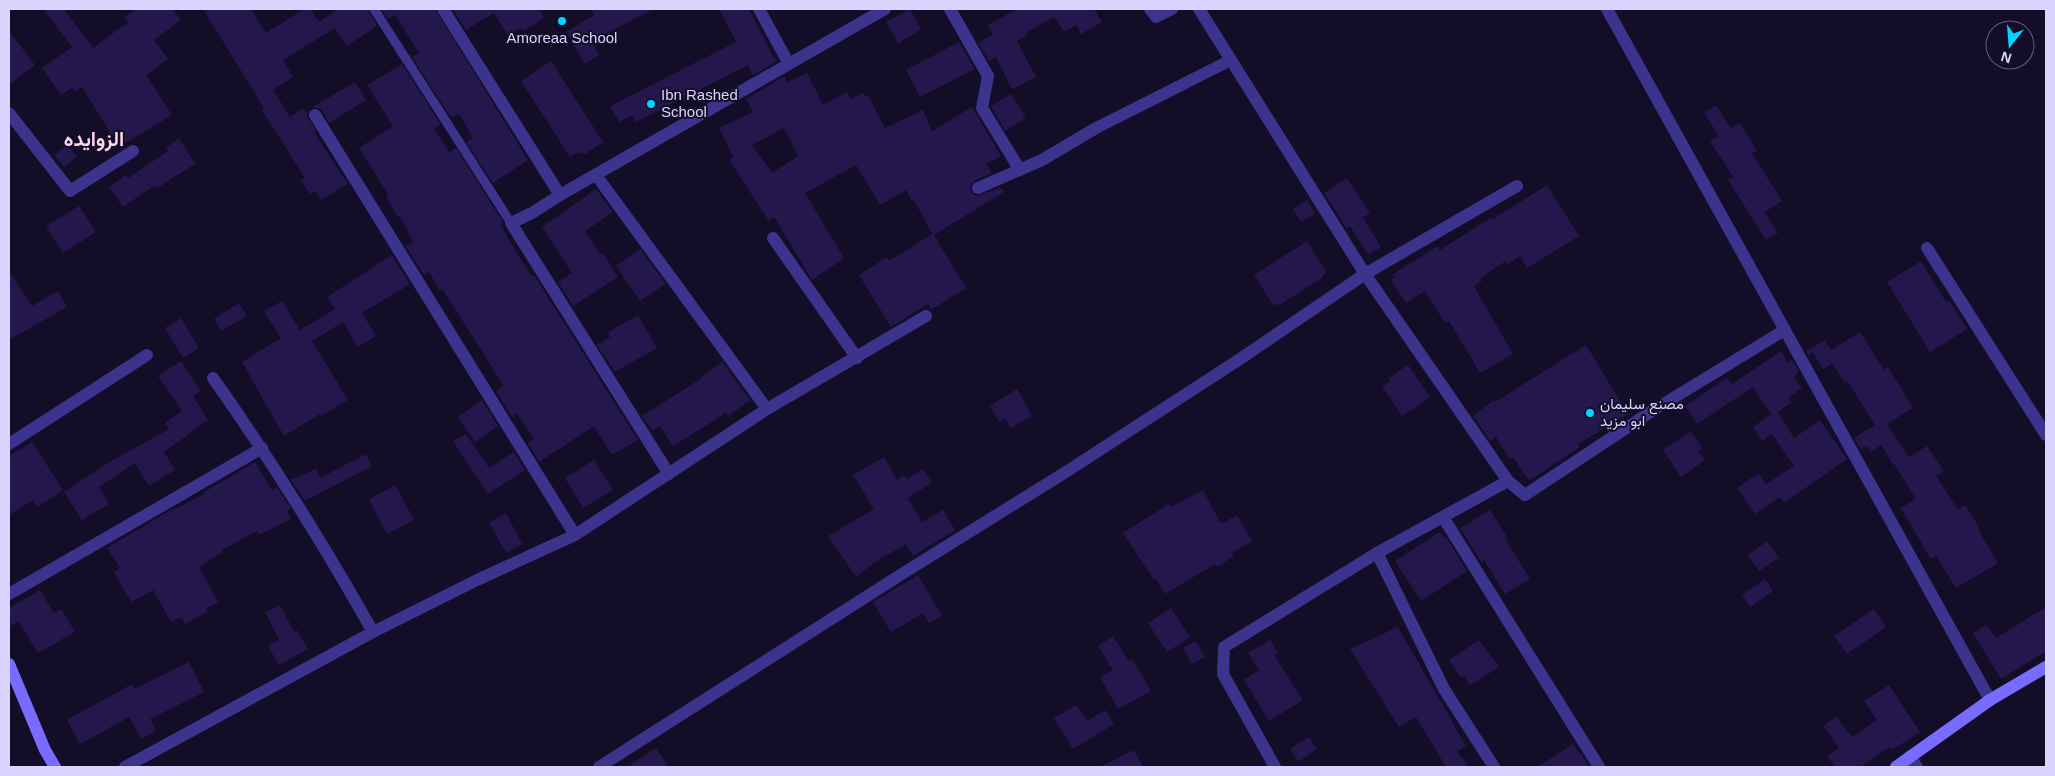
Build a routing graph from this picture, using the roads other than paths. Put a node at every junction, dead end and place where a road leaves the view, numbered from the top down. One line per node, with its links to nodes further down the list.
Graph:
1 (374, 9): 20 (lane)
2 (443, 9): 19 (street)
3 (759, 9): 11 (street)
4 (885, 9): 11 (street)
5 (950, 9): 15 (street)
6 (1150, 9): 7 (street)
7 (1172, 9)
8 (1199, 9): 10 (street)
9 (1607, 9): 25 (street)
10 (1231, 60): 15 (street); 23 (street)
11 (789, 64): 16 (street)
12 (9, 113): 14 (street)
13 (315, 115): 36 (street)
14 (132, 151)
15 (1020, 170): 18 (street)
16 (596, 175): 19 (street); 29 (street)
17 (1517, 186): 23 (street)
18 (978, 188)
19 (560, 195): 20 (street)
20 (512, 223): 33 (street)
21 (773, 238): 27 (street)
22 (1927, 248): 30 (street)
23 (1365, 274): 34 (street); 46 (street)
24 (926, 316): 27 (street)
25 (1783, 331): 34 (street); 42 (street)
26 (147, 355): 31 (street)
27 (856, 358): 29 (street)
28 (213, 378): 32 (street)
29 (768, 410): 33 (street)
30 (2046, 435)
31 (9, 444)
32 (262, 448): 38 (street); 39 (street)
33 (669, 474): 36 (street)
34 (1508, 481): 35 (street)
35 (1443, 517): 37 (street); 49 (street)
36 (575, 535): 39 (street)
37 (1377, 553): 47 (street); 48 (street)
38 (9, 594)
39 (373, 632): 45 (street)
40 (9, 664): 44 (street)
41 (2046, 667): 42 (street)
42 (1990, 700): 43 (street)
43 (1910, 756): 50 (street); 51 (street)
44 (55, 767)
45 (126, 767)
46 (599, 767)
47 (1275, 767)
48 (1494, 767)
49 (1600, 767)
50 (1896, 767)
51 (1917, 767)

